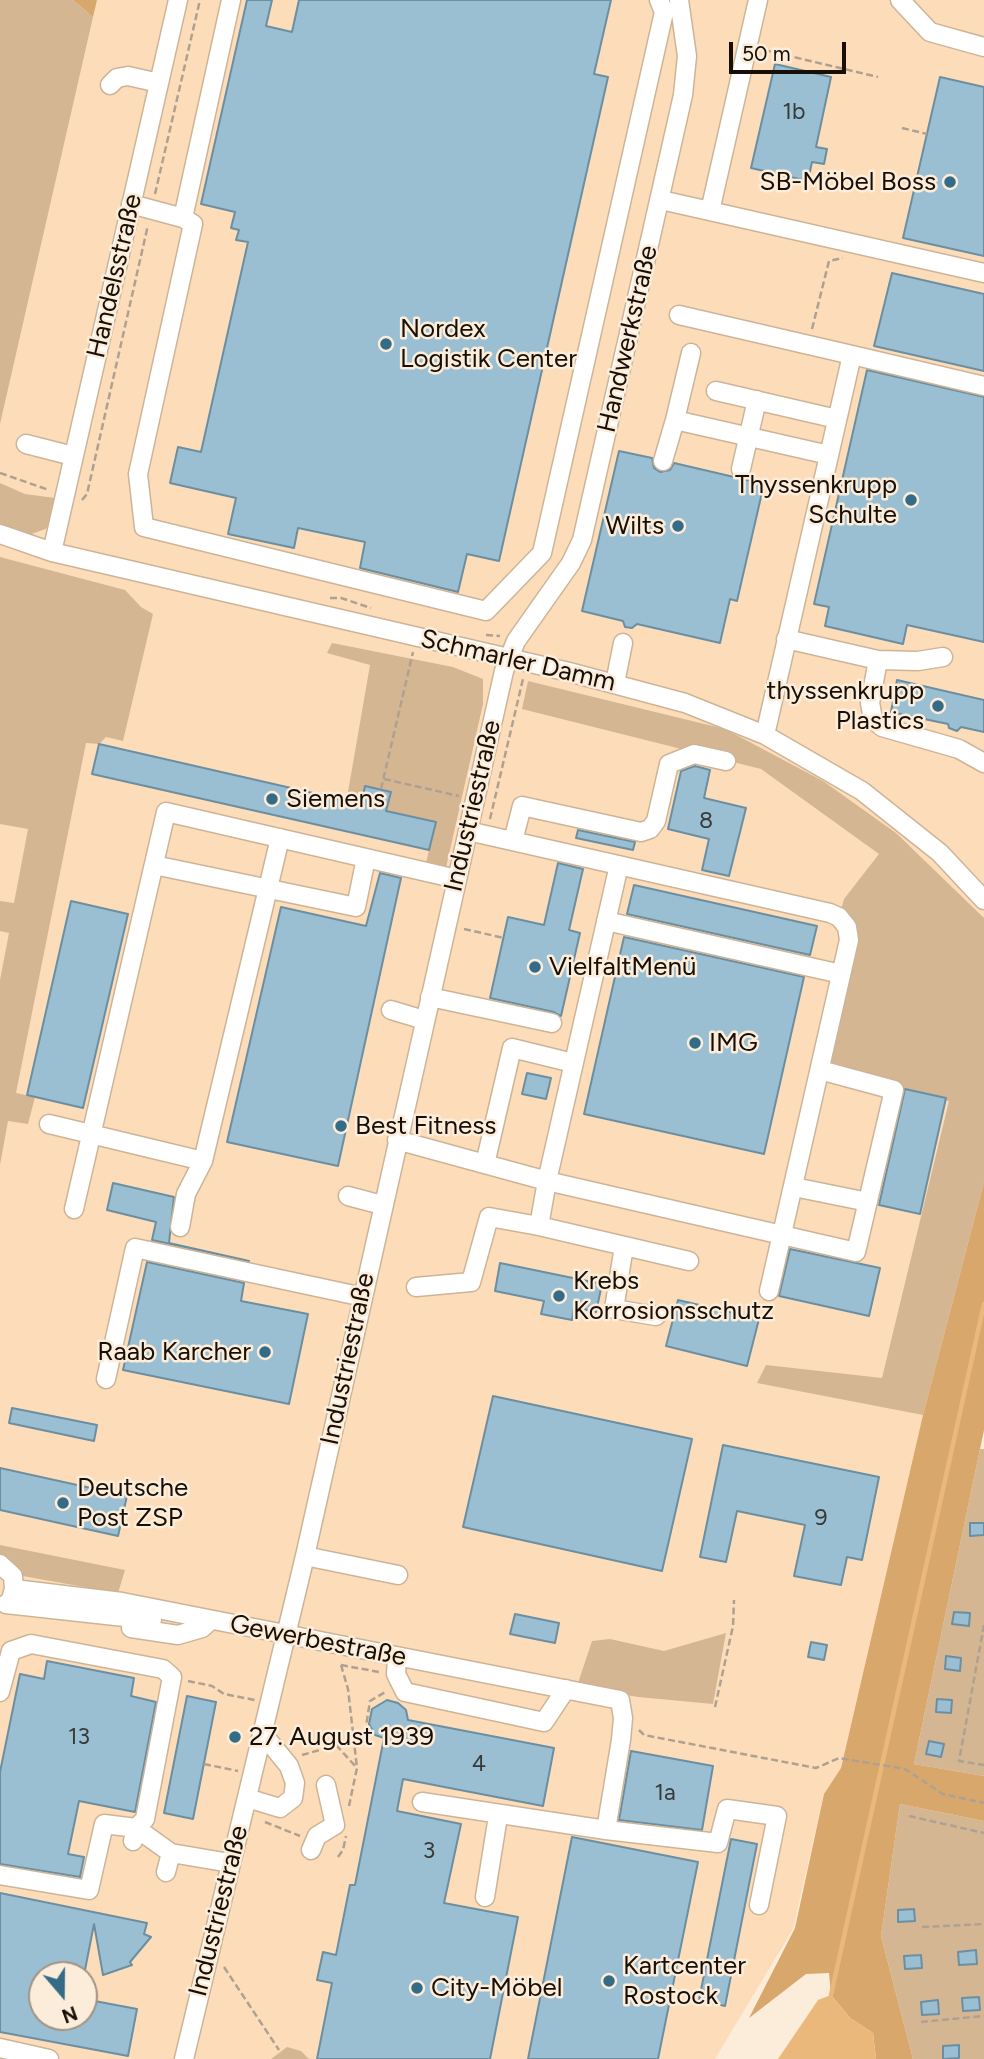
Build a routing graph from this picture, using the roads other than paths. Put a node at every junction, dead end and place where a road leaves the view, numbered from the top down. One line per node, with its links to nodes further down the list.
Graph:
1 (178, 0): 8 (street, Handelsstraße)
2 (231, 0): 13 (street)
3 (659, 0): 13 (street)
4 (679, 0): 10 (street, Handwerkstraße)
5 (758, 0): 12 (street)
6 (900, 0): 7 (street)
7 (984, 47)
8 (159, 83): 9 (street); 11 (street, Handelsstraße)
9 (110, 85)
10 (661, 200): 12 (street); 34 (street, Handwerkstraße)
11 (131, 204): 13 (street); 26 (street, Handelsstraße)
12 (710, 211): 14 (street)
13 (183, 218)
14 (984, 272)
15 (679, 315): 17 (street)
16 (691, 353): 22 (street)
17 (852, 355): 18 (street); 21 (street)
18 (984, 386)
19 (716, 391): 20 (street)
20 (757, 400): 21 (street); 23 (street)
21 (837, 419): 25 (street)
22 (676, 420): 23 (street); 27 (street)
23 (748, 436): 25 (street); 28 (street)
24 (26, 444): 26 (street)
25 (829, 455): 31 (street)
26 (74, 456): 30 (street, Handelsstraße)
27 (663, 461)
28 (740, 469)
29 (0, 534): 30 (street, Schmarler Damm)
30 (51, 552): 34 (street, Schmarler Damm)
31 (786, 639): 35 (street); 37 (street)
32 (623, 643): 36 (street)
33 (943, 657): 35 (street)
34 (508, 658): 36 (street, Schmarler Damm); 40 (street, Industriestraße)
35 (878, 660): 39 (street)
36 (615, 683): 37 (street, Schmarler Damm)
37 (765, 735): 48 (street, Schmarler Damm)
38 (726, 761): 42 (street)
39 (984, 763)
40 (468, 831): 42 (street); 46 (street, Industriestraße)
41 (280, 838): 43 (street); 44 (street); 47 (street)
42 (513, 841): 45 (street)
43 (366, 858): 46 (street); 47 (street)
44 (154, 865): 47 (street); 58 (street)
45 (619, 865): 49 (street); 50 (street)
46 (457, 879): 51 (street, Industriestraße)
47 (268, 890): 60 (street)
48 (984, 900)
49 (606, 921): 50 (street); 55 (street)
50 (841, 974): 56 (street)
51 (430, 997): 53 (street, Industriestraße); 54 (street)
52 (391, 1010): 53 (street)
53 (424, 1020): 59 (street, Industriestraße)
54 (552, 1023)
55 (573, 1063): 61 (street); 62 (street)
56 (820, 1070): 63 (street); 65 (street)
57 (49, 1124): 58 (street)
58 (92, 1134): 60 (street); 67 (street)
59 (397, 1140): 61 (street); 66 (street, Industriestraße)
60 (204, 1161): 69 (street)
61 (485, 1164): 62 (street)
62 (547, 1181): 68 (street); 70 (street)
63 (794, 1187): 65 (street); 70 (street)
64 (348, 1196): 66 (street)
65 (868, 1202): 70 (street)
66 (382, 1205): 78 (street, Industriestraße)
67 (75, 1209)
68 (539, 1226): 71 (street); 73 (street)
69 (180, 1227)
70 (782, 1235): 74 (street)
71 (624, 1246): 72 (street); 76 (street)
72 (689, 1261)
73 (416, 1287)
74 (769, 1291)
75 (354, 1295): 77 (street)
76 (656, 1316)
77 (106, 1379)
78 (305, 1556): 80 (street); 83 (street, Industriestraße)
79 (0, 1564): 81 (street)
80 (398, 1575)
81 (7, 1600): 82 (street, Gewerbestraße); 82 (street)
82 (211, 1620): 83 (street, Gewerbestraße)
83 (284, 1635): 84 (street, Gewerbestraße); 87 (street, Industriestraße)
84 (397, 1657): 85 (street, Gewerbestraße); 85 (street)
85 (566, 1689): 92 (street, Gewerbestraße)
86 (0, 1692): 93 (street)
87 (262, 1733): 89 (street, Industriestraße); 89 (street)
88 (326, 1785): 94 (street)
89 (247, 1798): 96 (street, Industriestraße)
90 (422, 1802): 91 (street)
91 (498, 1815): 92 (street); 99 (street)
92 (606, 1830): 100 (street)
93 (135, 1835): 95 (street); 98 (street)
94 (311, 1850)
95 (171, 1853): 96 (street); 97 (street)
96 (230, 1863): 103 (street, Industriestraße)
97 (166, 1872)
98 (0, 1875)
99 (485, 1897)
100 (759, 1905)
101 (0, 2048): 102 (street)
102 (49, 2059)
103 (184, 2059)

